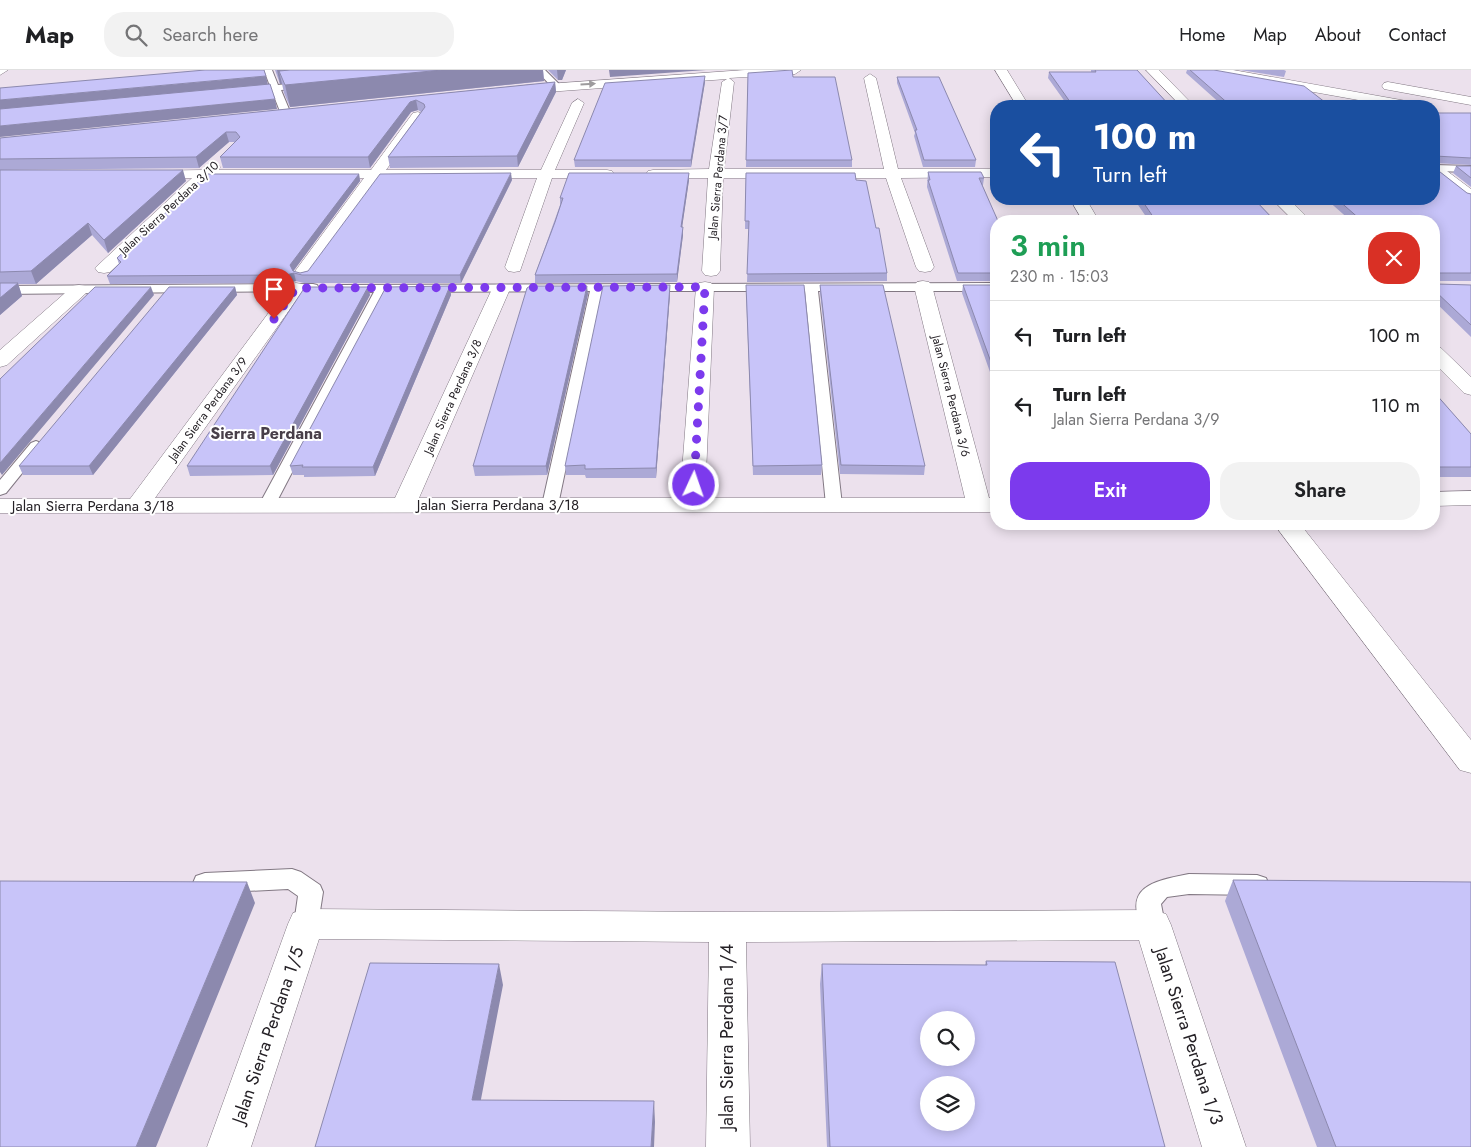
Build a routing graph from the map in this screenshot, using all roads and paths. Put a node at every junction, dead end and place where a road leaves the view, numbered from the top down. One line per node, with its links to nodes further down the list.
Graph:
1 (268, 70): 14 (lane)
2 (540, 70): 12 (lane)
3 (795, 70): 12 (street, one-way to 3)
4 (1001, 70): 18 (street)
5 (1152, 70): 19 (street)
6 (1213, 70): 16 (street)
7 (870, 78): 29 (street, Jalan Sierra Perdana 3/6)
8 (728, 82): 38 (street, Jalan Sierra Perdana 3/7)
9 (1371, 82): 13 (street)
10 (1444, 83): 13 (street)
11 (315, 85): 14 (lane)
12 (556, 86): 15 (street)
13 (1391, 86): 22 (street)
14 (275, 88): 17 (lane); 24 (lane)
15 (508, 91)
16 (1332, 91): 20 (street); 21 (street)
17 (236, 92)
18 (1019, 100)
19 (1182, 100)
20 (1344, 100)
21 (1380, 100)
22 (1471, 101)
23 (578, 102): 35 (street)
24 (286, 114)
25 (418, 116): 34 (street, Jalan Sierra Perdana 3/9)
26 (227, 154): 33 (street, Jalan Sierra Perdana 3/10)
27 (1440, 168): 28 (lane)
28 (1471, 168)
29 (892, 173): 30 (street); 38 (street); 44 (street, Jalan Sierra Perdana 3/6)
30 (990, 173)
31 (1440, 173): 39 (street)
32 (129, 174): 33 (street)
33 (206, 174): 34 (street); 43 (street, Jalan Sierra Perdana 3/10)
34 (375, 174): 35 (street); 46 (street, Jalan Sierra Perdana 3/9)
35 (546, 174): 36 (street); 42 (street)
36 (622, 174)
37 (641, 174): 38 (street)
38 (716, 174): 45 (street, Jalan Sierra Perdana 3/7)
39 (1471, 196)
40 (1286, 205): 41 (street)
41 (1297, 215)
42 (514, 267)
43 (104, 268)
44 (924, 277): 47 (lane); 48 (lane); 68 (street, Jalan Sierra Perdana 3/6)
45 (708, 279): 47 (lane); 50 (lane); 66 (street, Jalan Sierra Perdana 3/7)
46 (299, 281): 49 (lane); 51 (lane); 70 (street, Jalan Sierra Perdana 3/9)
47 (811, 286): 67 (lane)
48 (990, 286)
49 (382, 288): 52 (lane); 63 (lane)
50 (597, 288): 52 (lane); 65 (lane)
51 (168, 289): 54 (lane); 55 (lane)
52 (501, 289): 64 (street, Jalan Sierra Perdana 3/8)
53 (0, 290): 54 (lane)
54 (79, 290): 57 (street)
55 (156, 304)
56 (1440, 358): 58 (street)
57 (0, 361)
58 (1471, 389)
59 (44, 438): 60 (lane)
60 (0, 490)
61 (1471, 498): 62 (street)
62 (1440, 499)
63 (268, 505): 64 (street, Jalan Sierra Perdana 3/18); 70 (street, Jalan Sierra Perdana 3/18)
64 (404, 505): 65 (street, Jalan Sierra Perdana 3/18)
65 (550, 505): 66 (street, Jalan Sierra Perdana 3/18)
66 (692, 505): 67 (street, Jalan Sierra Perdana 3/18)
67 (834, 505): 68 (street, Jalan Sierra Perdana 3/18)
68 (988, 505)
69 (0, 506): 70 (street, Jalan Sierra Perdana 3/18)
70 (137, 506)
71 (1292, 530): 72 (street)
72 (1471, 762)
73 (185, 884): 75 (lane)
74 (1277, 886): 76 (lane)
75 (306, 924): 77 (street); 78 (street, Jalan Sierra Perdana 1/5)
76 (1153, 925): 77 (street); 80 (street, Jalan Sierra Perdana 1/3)
77 (727, 927): 79 (street, Jalan Sierra Perdana 1/4)
78 (229, 1147)
79 (728, 1147)
80 (1224, 1147)

